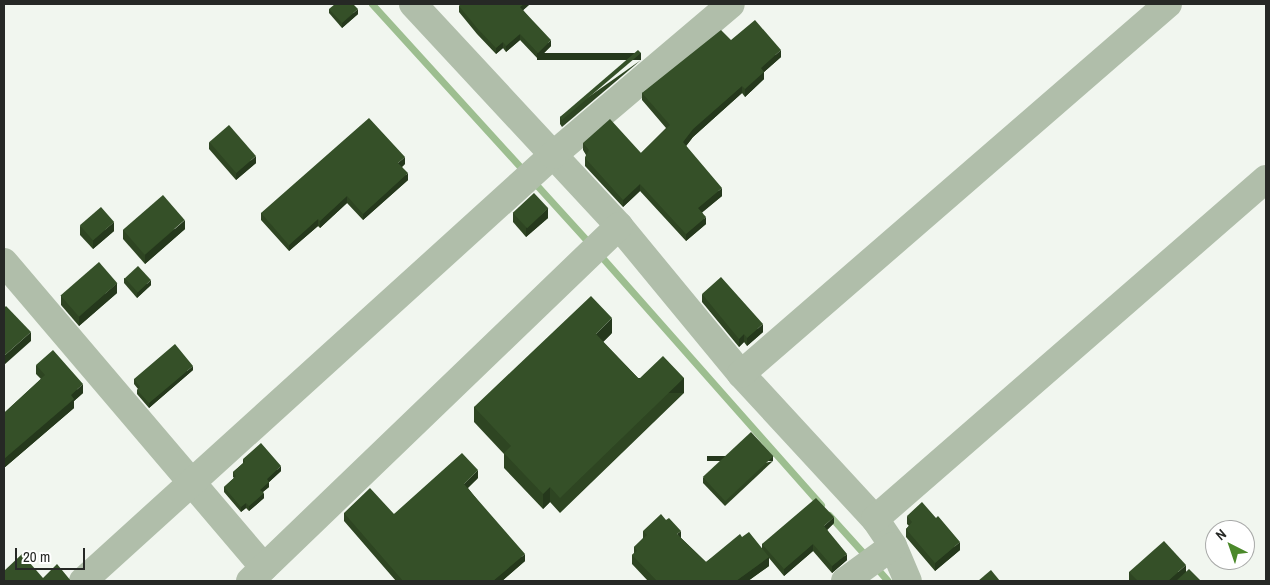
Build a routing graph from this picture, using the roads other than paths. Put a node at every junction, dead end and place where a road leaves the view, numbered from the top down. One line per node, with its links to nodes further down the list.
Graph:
1 (412, 4): 4 (street)
2 (731, 4): 4 (street)
3 (1168, 4): 8 (street)
4 (553, 154): 6 (street); 9 (street)
5 (1266, 179): 10 (street)
6 (618, 226): 8 (street); 12 (street)
7 (4, 262): 9 (street)
8 (741, 374): 10 (street)
9 (194, 482): 12 (street); 14 (street)
10 (875, 519): 11 (street)
11 (893, 546): 13 (street); 15 (street)
12 (257, 574)
13 (910, 580)
14 (83, 581)
15 (845, 581)

